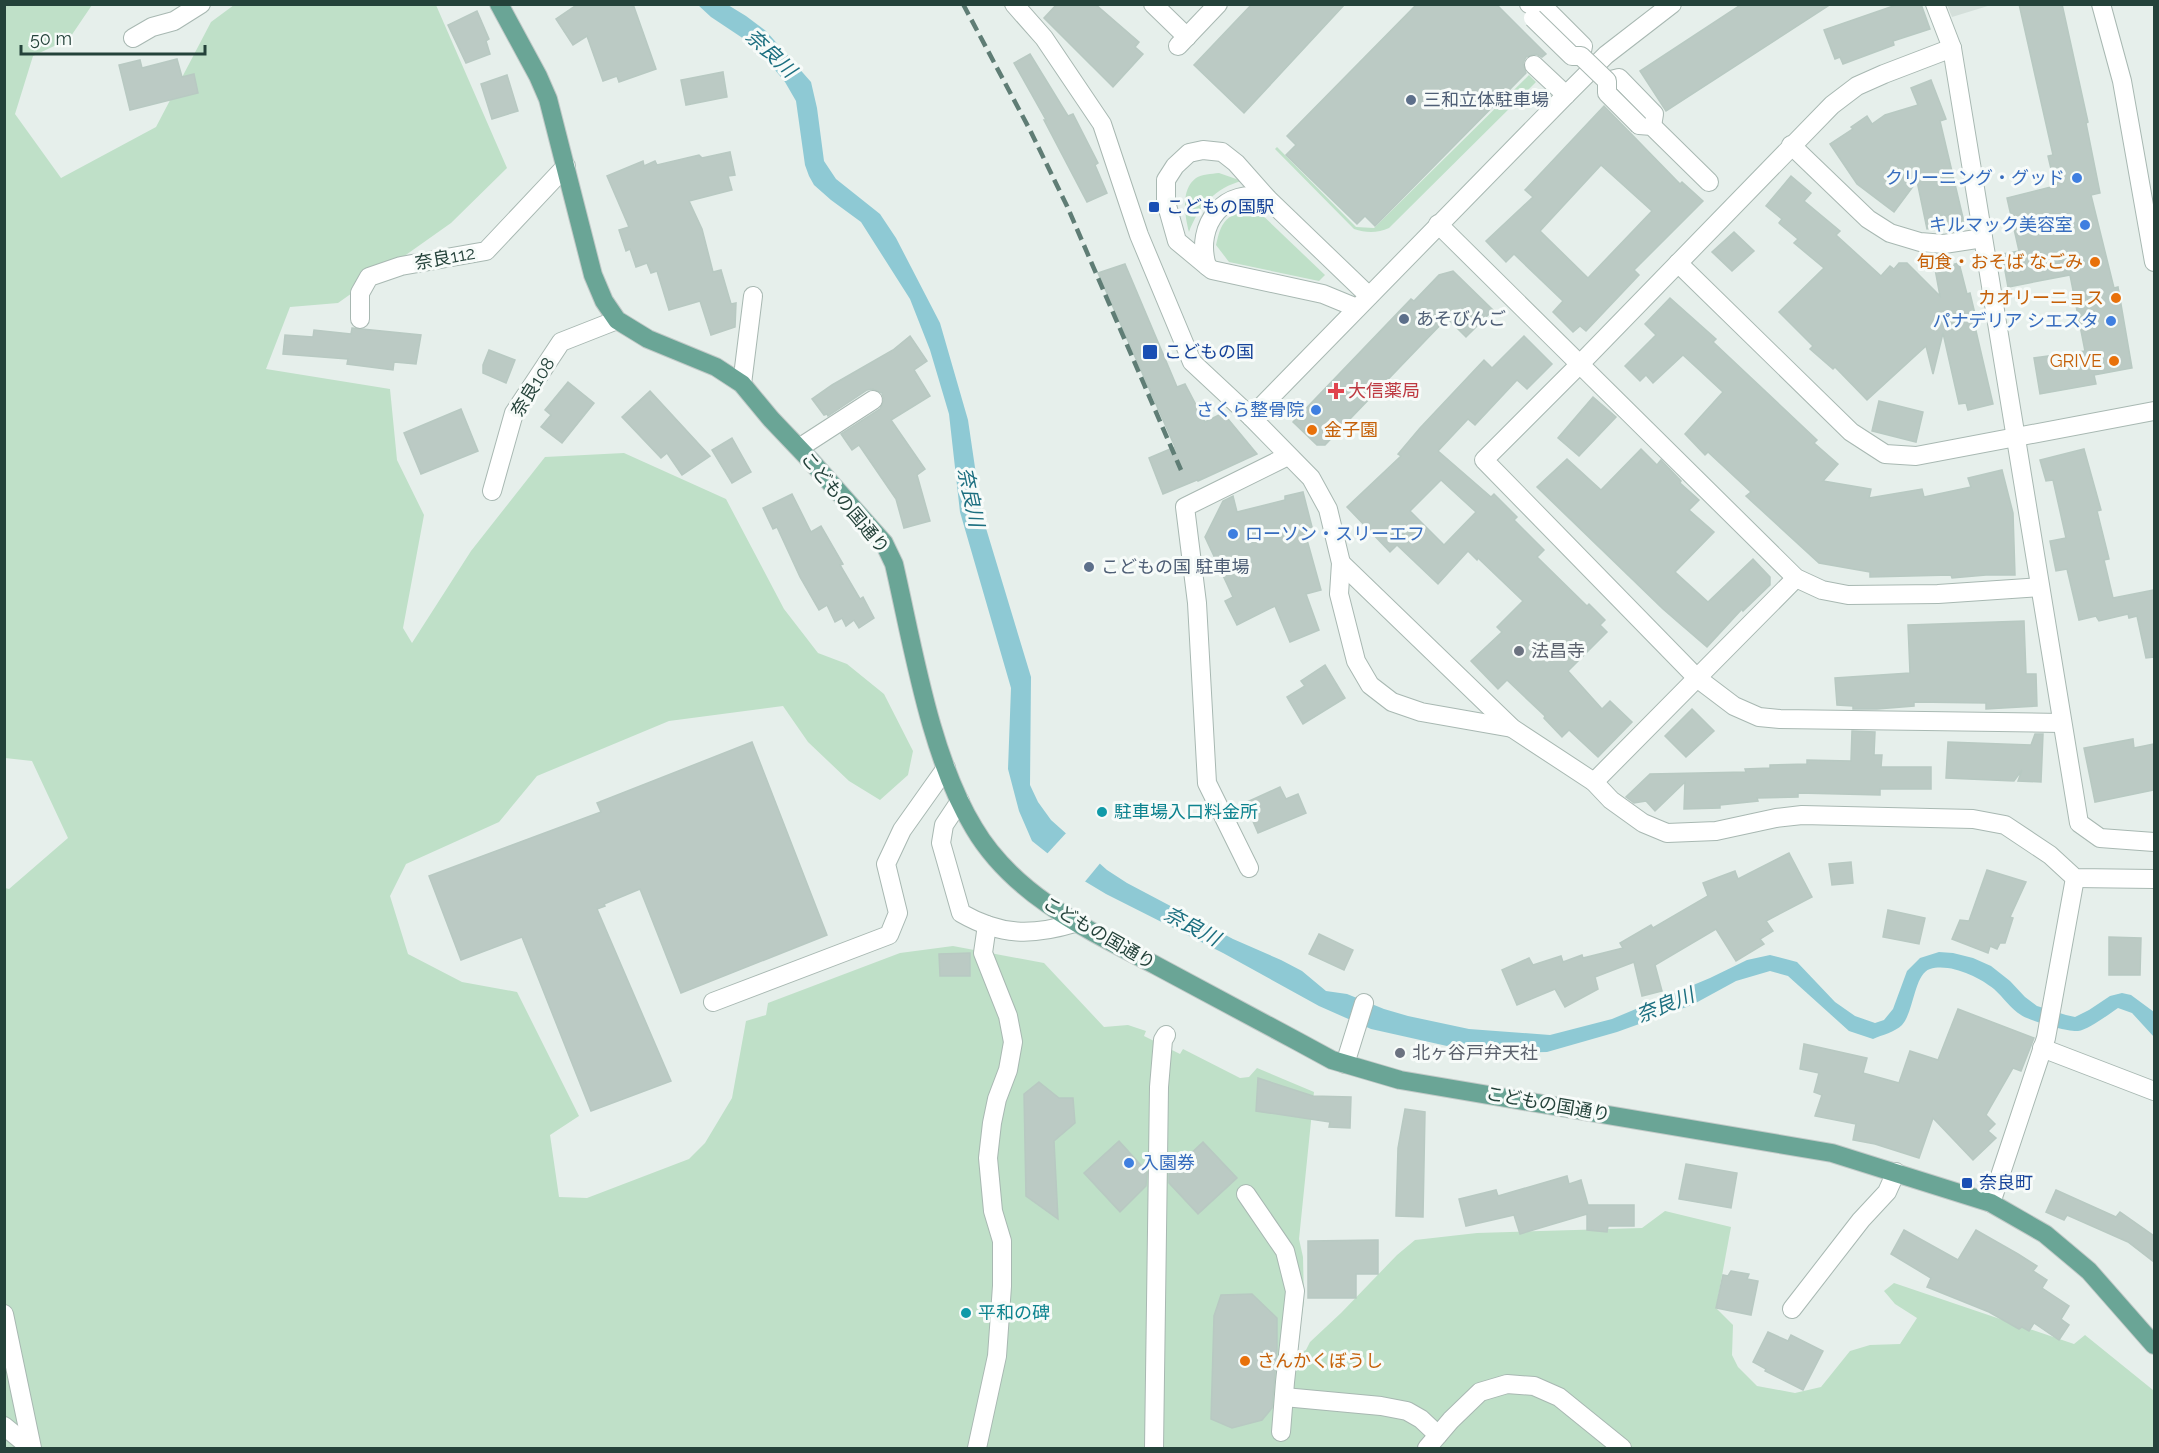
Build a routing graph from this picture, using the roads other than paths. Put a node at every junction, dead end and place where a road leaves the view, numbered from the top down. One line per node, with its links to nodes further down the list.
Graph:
1 (201, 4): 10 (street)
2 (499, 4): 15 (main road, こどもの国通り)
3 (1014, 4): 31 (street)
4 (1153, 4): 5 (street)
5 (1218, 4)
6 (1672, 4): 13 (street)
7 (1935, 4): 11 (street)
8 (2101, 4): 20 (street)
9 (1534, 8): 16 (street, bridge)
10 (133, 38)
11 (1952, 48): 14 (street); 19 (street)
12 (1534, 65): 13 (street)
13 (1566, 95): 18 (street)
14 (1791, 145): 19 (street); 21 (street)
15 (566, 166): 25 (street, 奈良112); 26 (main road, こどもの国通り)
16 (1709, 182)
17 (1268, 199): 22 (street); 22 (street); 24 (street)
18 (1438, 224): 24 (street); 27 (street)
19 (1983, 238): 32 (street)
20 (2154, 262)
21 (1678, 263): 27 (street); 32 (street)
22 (1207, 266): 24 (street)
23 (753, 296): 28 (street)
24 (1363, 302): 31 (street)
25 (360, 319)
26 (617, 320): 28 (main road, こどもの国通り); 35 (street, 奈良108)
27 (1580, 364): 37 (street); 39 (street)
28 (742, 384): 33 (main road, こどもの国通り)
29 (873, 400): 33 (street)
30 (2154, 411): 32 (street)
31 (1251, 417): 34 (street)
32 (2015, 437): 38 (street)
33 (799, 448): 42 (main road, こどもの国通り)
34 (1288, 456): 36 (street); 46 (street)
35 (492, 491)
36 (1341, 563): 41 (street); 41 (street)
37 (1796, 578): 38 (street); 39 (street)
38 (2040, 587): 40 (street)
39 (1697, 678): 40 (street); 43 (street)
40 (2062, 723): 45 (street)
41 (1512, 728): 43 (street)
42 (946, 768): 44 (main road, こどもの国通り); 51 (street)
43 (1594, 782): 47 (street)
44 (960, 801): 49 (main road, こどもの国通り); 50 (street)
45 (2154, 842)
46 (1249, 868)
47 (2075, 878): 48 (street); 54 (street)
48 (2154, 879)
49 (1075, 923): 50 (street); 55 (main road, こどもの国通り)
50 (987, 925): 68 (street)
51 (713, 1002)
52 (1364, 1003): 55 (street)
53 (1166, 1035): 69 (street)
54 (2044, 1043): 56 (street); 59 (street)
55 (1346, 1064): 57 (main road, こどもの国通り)
56 (2154, 1091)
57 (1896, 1172): 59 (main road, こどもの国通り); 60 (street)
58 (1246, 1194): 63 (street)
59 (1991, 1203): 62 (main road, こどもの国通り)
60 (1792, 1309)
61 (4, 1314): 67 (street)
62 (2154, 1345)
63 (1284, 1397): 65 (street); 66 (street)
64 (4, 1426): 67 (street)
65 (1281, 1432)
66 (1433, 1442): 70 (street)
67 (32, 1448)
68 (977, 1449)
69 (1154, 1449)
70 (1622, 1449)

